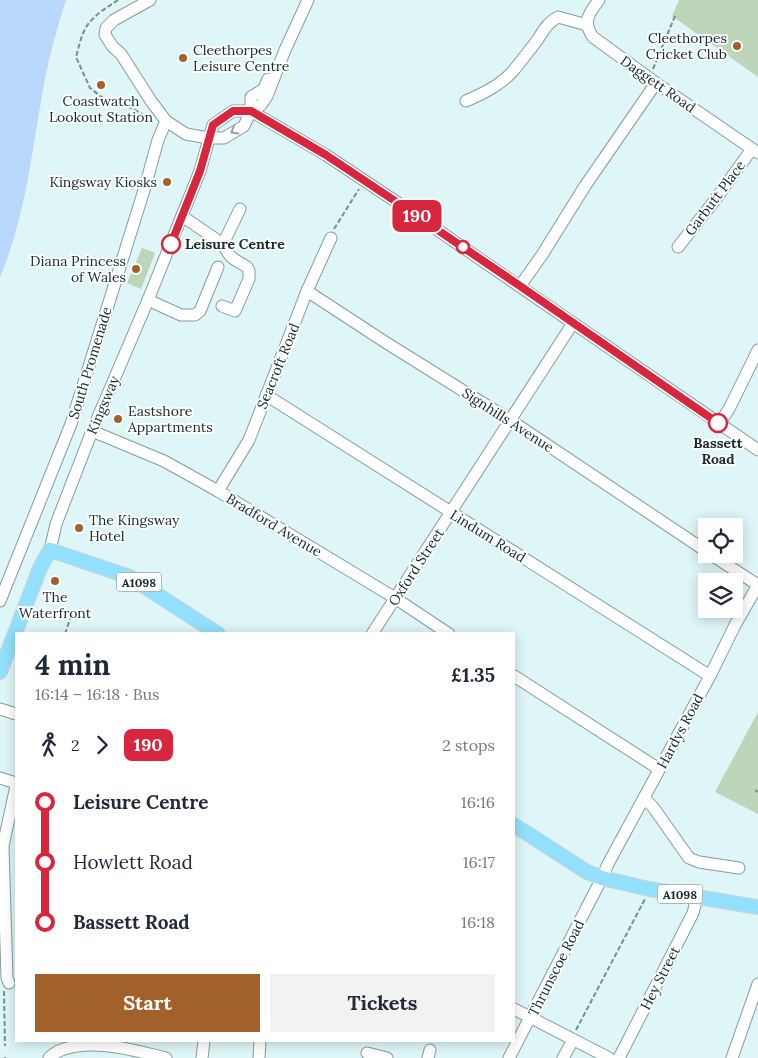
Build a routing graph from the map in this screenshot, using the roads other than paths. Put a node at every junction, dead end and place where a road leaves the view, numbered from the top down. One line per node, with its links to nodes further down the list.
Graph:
1 (150, 0): 8 (street)
2 (306, 0): 7 (street)
3 (599, 0): 4 (street)
4 (587, 25): 5 (street, Daggett Road); 6 (street)
5 (652, 81): 10 (street, Daggett Road); 17 (street)
6 (466, 101)
7 (251, 111): 9 (street, one-way to 9); 9 (street, Kingsway); 17 (street)
8 (162, 122): 9 (street); 35 (street, South Promenade)
9 (208, 138): 12 (street, Kingsway)
10 (755, 151): 15 (street, Garbutt Place)
11 (240, 210): 14 (street)
12 (182, 216): 14 (street); 19 (street, Kingsway)
13 (331, 238): 18 (street, Seacroft Road)
14 (223, 244): 20 (street)
15 (678, 247)
16 (218, 267): 19 (street)
17 (520, 286): 21 (street)
18 (307, 291): 23 (street, Seacroft Road); 24 (street, Signhills Avenue)
19 (148, 300): 26 (street, Kingsway)
20 (222, 306)
21 (573, 323): 24 (street, Oxford Street); 25 (street)
22 (758, 350): 25 (street)
23 (266, 395): 28 (street, Seacroft Road); 29 (street, Lindum Road)
24 (510, 420): 29 (street, Oxford Street); 30 (street, Signhills Avenue)
25 (719, 424): 27 (street)
26 (92, 430): 28 (street, Bradford Avenue); 31 (street, Kingsway)
27 (758, 450)
28 (218, 491): 34 (street, Bradford Avenue)
29 (451, 513): 34 (street, Oxford Street); 42 (street, Lindum Road)
30 (698, 546)
31 (50, 550): 36 (main road, Kingsway); 37 (main road, A1098)
32 (724, 563): 33 (street)
33 (758, 585): 42 (street, Hardys Road)
34 (395, 598): 38 (street, Oxford Street); 39 (street, Bradford Avenue)
35 (0, 601)
36 (16, 632)
37 (215, 632)
38 (373, 632)
39 (446, 632)
40 (15, 634): 41 (main road, Kingsway)
41 (0, 672)
42 (710, 676): 46 (street, Hardys Road)
43 (515, 677): 46 (street)
44 (0, 710): 45 (street)
45 (15, 714)
46 (660, 770): 50 (street, Hardys Road)
47 (0, 778): 48 (street)
48 (15, 784)
49 (15, 789): 56 (street)
50 (644, 798): 52 (street); 53 (street, Hardys Road)
51 (515, 826): 53 (main road, A1098)
52 (739, 868)
53 (602, 878): 54 (main road, A1098); 60 (street, Thrunscoe Road)
54 (697, 897): 55 (main road, A1098); 74 (street, Hey Street)
55 (758, 907)
56 (3, 942): 57 (street)
57 (8, 983)
58 (758, 984): 75 (street)
59 (515, 1010): 60 (street)
60 (531, 1018): 61 (street); 71 (street, Thrunscoe Road)
61 (573, 1039): 72 (street); 73 (street)
62 (204, 1042): 68 (street)
63 (260, 1042): 69 (street)
64 (106, 1043): 66 (street); 67 (street)
65 (367, 1051): 70 (street)
66 (50, 1058)
67 (166, 1058)
68 (202, 1058)
69 (258, 1058)
70 (387, 1058)
71 (509, 1058)
72 (563, 1058)
73 (609, 1058)
74 (618, 1058)
75 (732, 1058)

